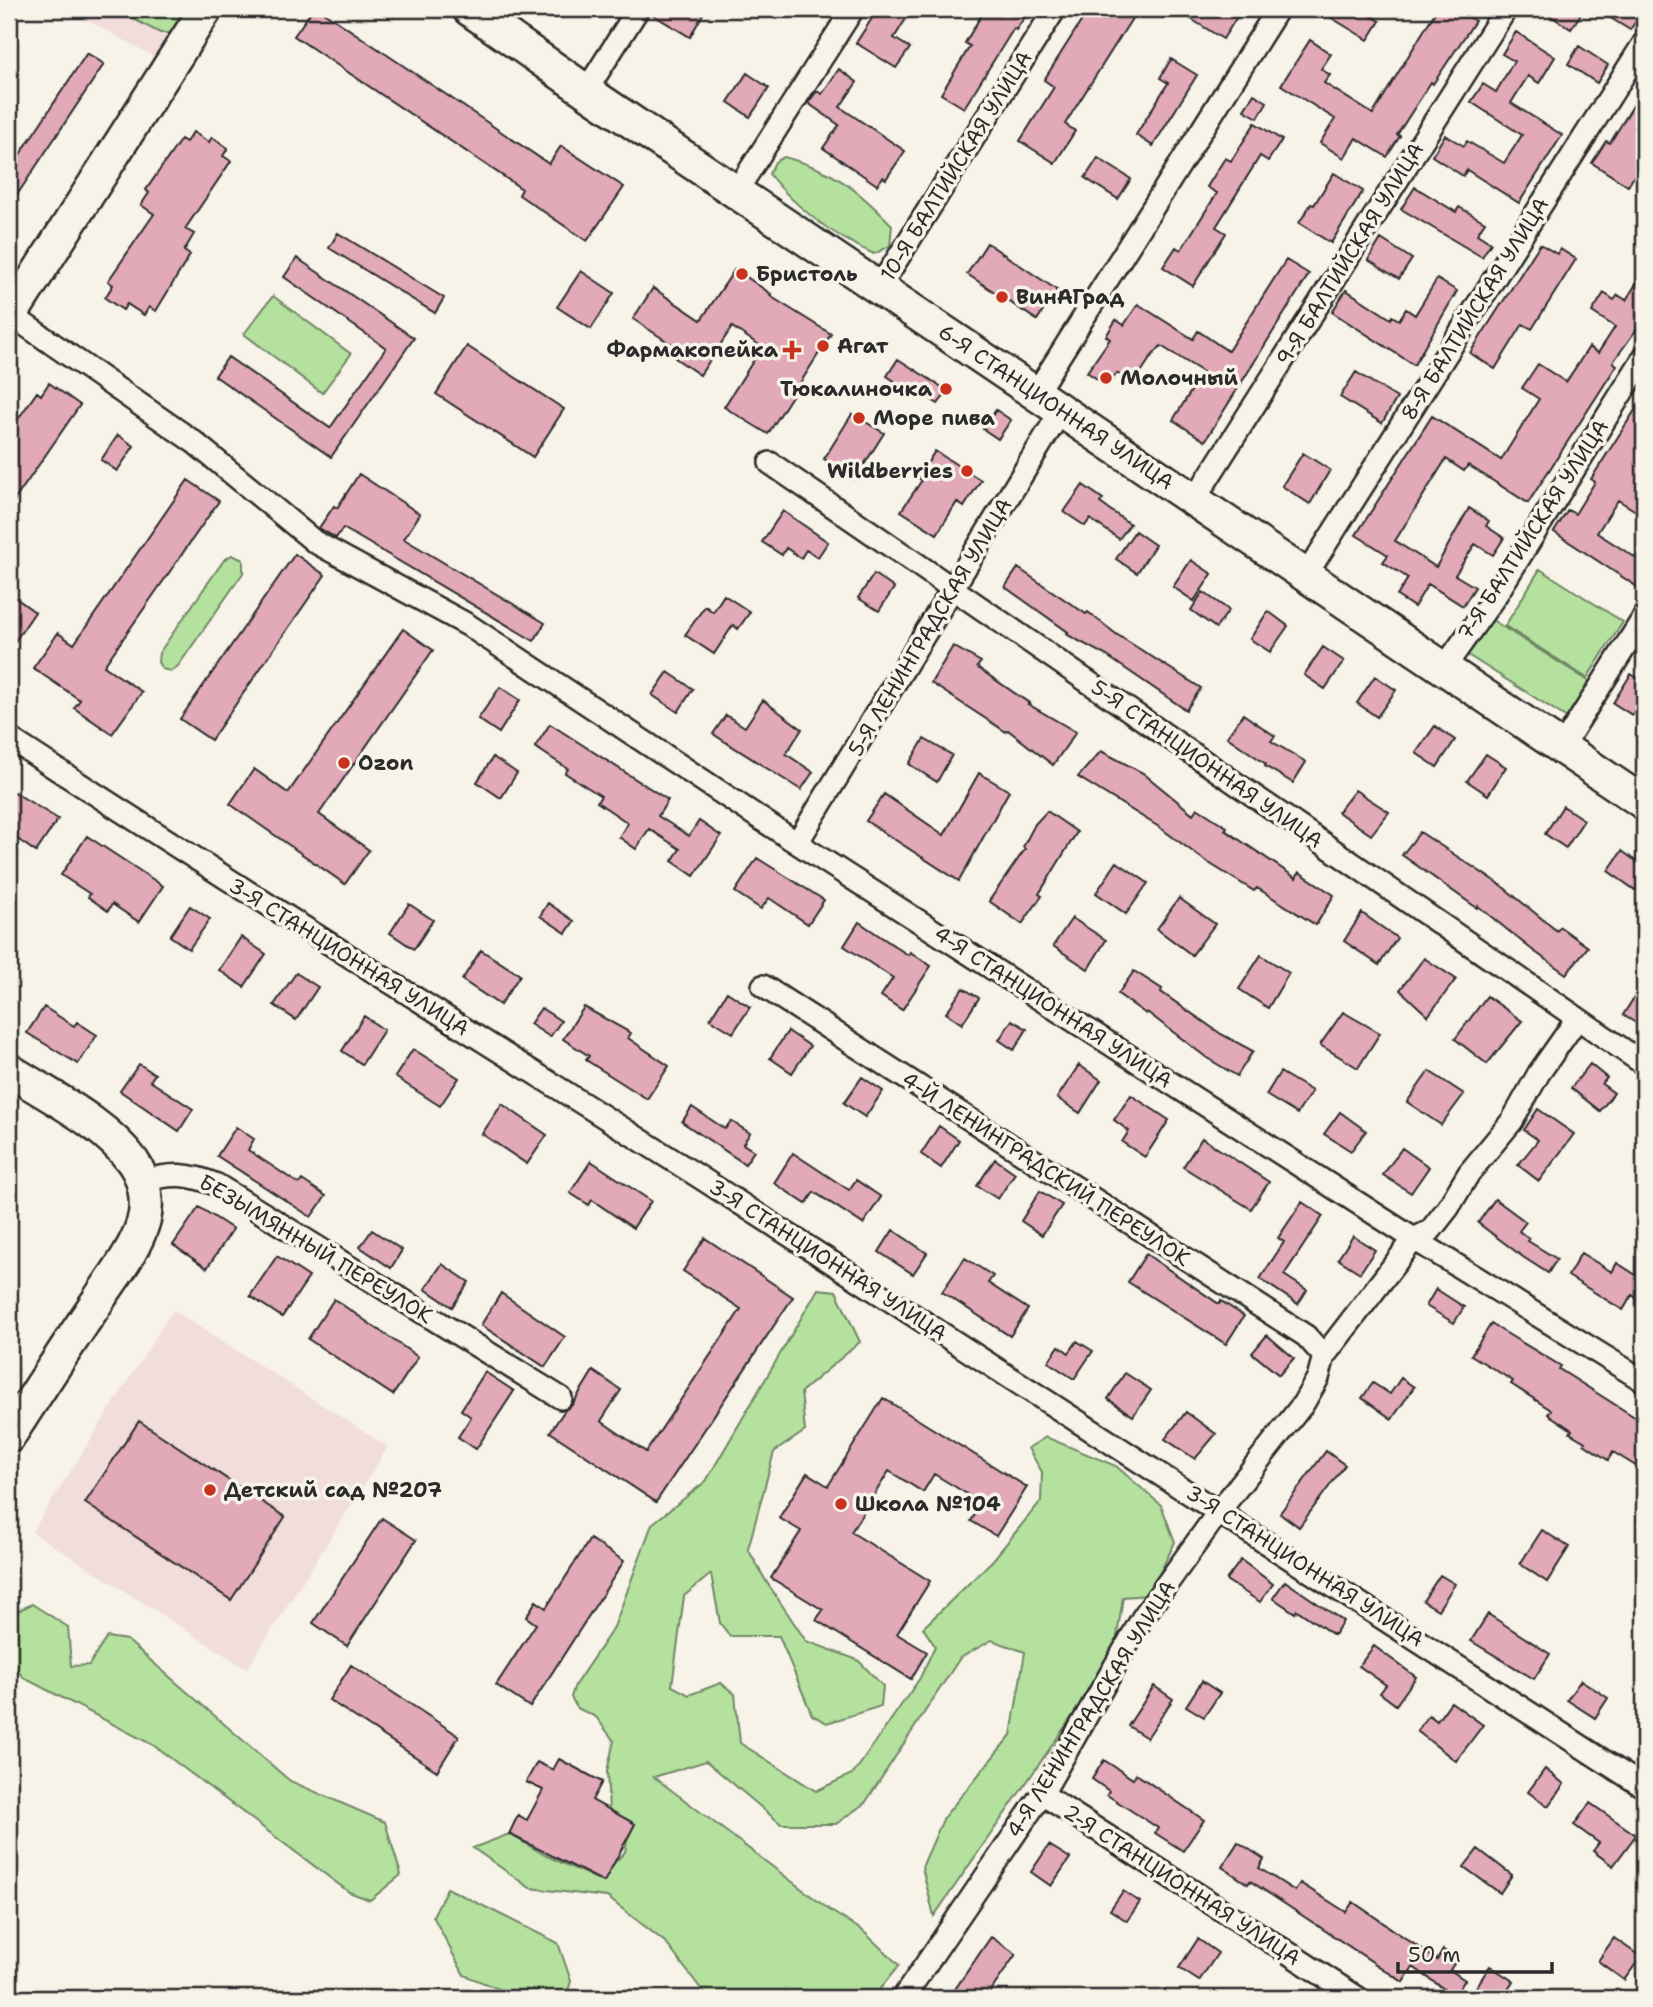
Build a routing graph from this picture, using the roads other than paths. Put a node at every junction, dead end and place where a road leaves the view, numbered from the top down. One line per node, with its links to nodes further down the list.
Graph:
1 (206, 9): 12 (main road)
2 (469, 9): 9 (main road, 6-Я СТАНЦИОННАЯ УЛИЦА)
3 (638, 9): 9 (street)
4 (853, 9): 10 (street)
5 (1055, 9): 11 (street, 10-Я БАЛТИЙСКАЯ УЛИЦА)
6 (1278, 9): 14 (street, 5-Я ЛЕНИНГРАДСКАЯ УЛИЦА)
7 (1506, 9): 16 (street, 9-Я БАЛТИЙСКАЯ УЛИЦА)
8 (1644, 43): 17 (street, 8-Я БАЛТИЙСКАЯ УЛИЦА)
9 (586, 91): 10 (main road, 6-Я СТАНЦИОННАЯ УЛИЦА)
10 (736, 192): 11 (main road, 6-Я СТАНЦИОННАЯ УЛИЦА)
11 (879, 288): 14 (main road, 6-Я СТАНЦИОННАЯ УЛИЦА)
12 (10, 317): 24 (street, 4-Я СТАНЦИОННАЯ УЛИЦА)
13 (1644, 357): 20 (street, 7-Я БАЛТИЙСКАЯ УЛИЦА)
14 (1049, 402): 16 (main road, 6-Я СТАНЦИОННАЯ УЛИЦА); 18 (street, 5-Я ЛЕНИНГРАДСКАЯ УЛИЦА)
15 (770, 463): 18 (street, 5-Я СТАНЦИОННАЯ УЛИЦА)
16 (1194, 500): 17 (main road, 6-Я СТАНЦИОННАЯ УЛИЦА)
17 (1306, 575): 20 (main road, 6-Я СТАНЦИОННАЯ УЛИЦА)
18 (954, 589): 24 (street, 5-Я ЛЕНИНГРАДСКАЯ УЛИЦА); 26 (street, 5-Я СТАНЦИОННАЯ УЛИЦА)
19 (1644, 617): 22 (street)
20 (1444, 668): 22 (main road, 6-Я СТАНЦИОННАЯ УЛИЦА)
21 (9, 738): 35 (street, 3-Я СТАНЦИОННАЯ УЛИЦА)
22 (1562, 747): 23 (main road, 6-Я СТАНЦИОННАЯ УЛИЦА)
23 (1644, 803)
24 (797, 843): 30 (street, 4-Я СТАНЦИОННАЯ УЛИЦА)
25 (763, 986): 31 (street, 4-Й ЛЕНИНГРАДСКИЙ ПЕРЕУЛОК)
26 (1577, 1019): 27 (street, 5-Я СТАНЦИОННАЯ УЛИЦА); 30 (street, 4-Я ЛЕНИНГРАДСКАЯ УЛИЦА)
27 (1644, 1064)
28 (9, 1070): 29 (main road)
29 (142, 1181): 33 (street, БЕЗЫМЯННЫЙ ПЕРЕУЛОК); 34 (main road)
30 (1414, 1238): 31 (street, 4-Я ЛЕНИНГРАДСКАЯ УЛИЦА); 32 (street, 4-Я СТАНЦИОННАЯ УЛИЦА)
31 (1324, 1356): 35 (street, 4-Я ЛЕНИНГРАДСКАЯ УЛИЦА)
32 (1644, 1381)
33 (561, 1398)
34 (9, 1436)
35 (1220, 1510): 36 (street, 3-Я СТАНЦИОННАЯ УЛИЦА); 37 (street, 4-Я ЛЕНИНГРАДСКАЯ УЛИЦА)
36 (1644, 1787)
37 (1042, 1794): 38 (street, 4-Я ЛЕНИНГРАДСКАЯ УЛИЦА); 39 (street, 2-Я СТАНЦИОННАЯ УЛИЦА)
38 (903, 1998)
39 (1358, 1998)

